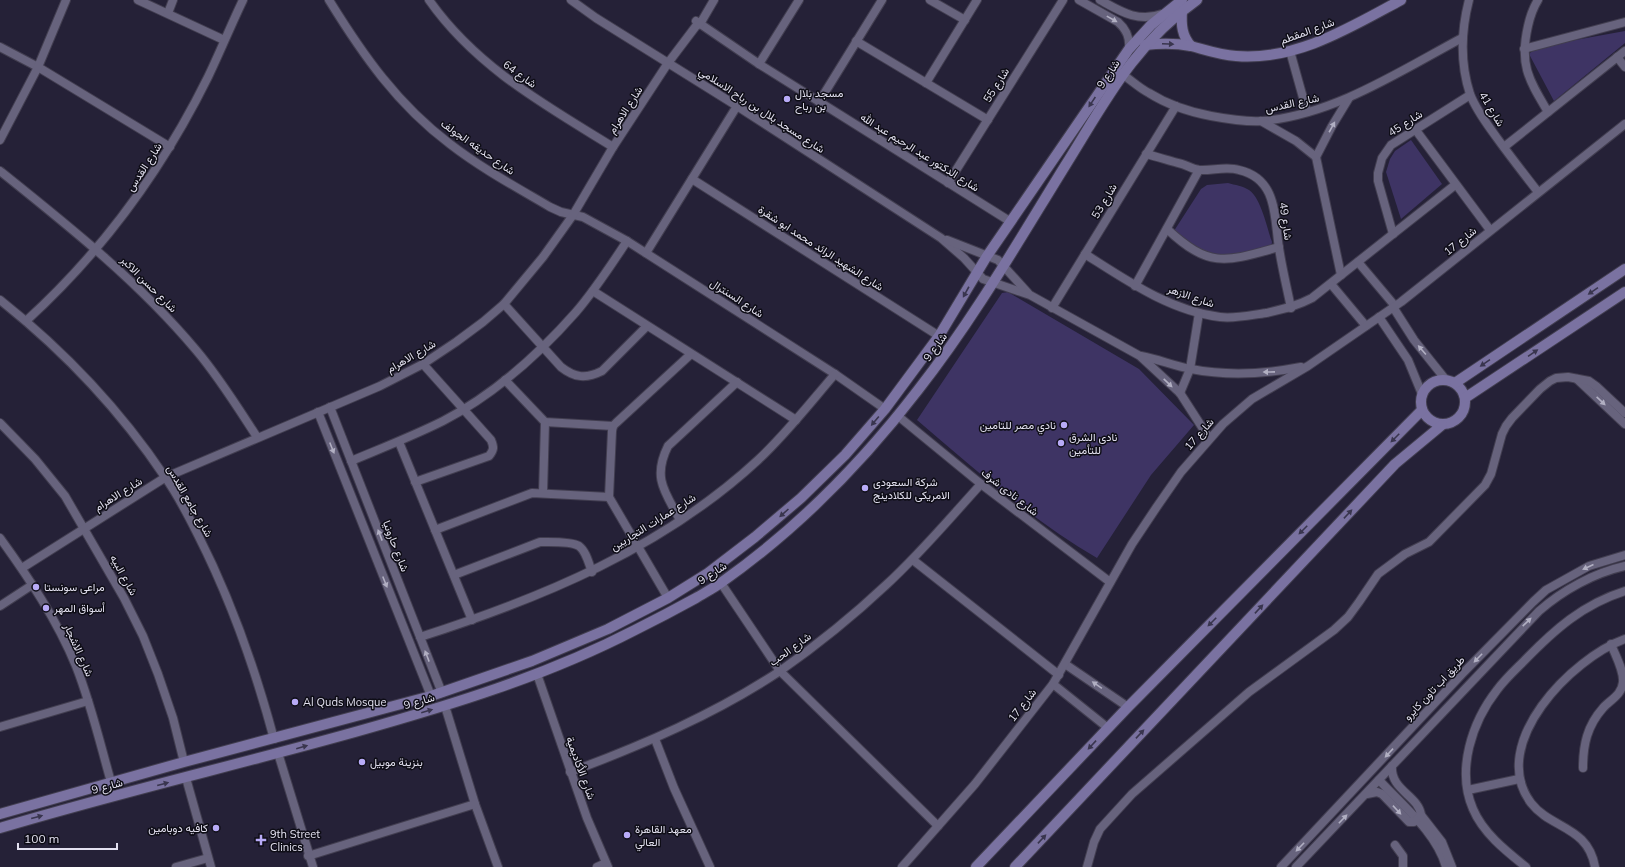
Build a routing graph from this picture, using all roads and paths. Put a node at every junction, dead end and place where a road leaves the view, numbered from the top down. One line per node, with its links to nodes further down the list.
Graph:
1 (66, 0): 41 (street)
2 (138, 0): 23 (street)
3 (173, 0): 23 (street)
4 (243, 0): 29 (street, شارع القدس)
5 (329, 0): 68 (street, شارع حديقه الجولف)
6 (429, 0): 58 (street, شارع 64)
7 (571, 0): 39 (street, شارع مسجد بلال بن رباح الاسلامي)
8 (708, 0): 27 (street)
9 (714, 0): 27 (street)
10 (799, 0): 40 (street)
11 (882, 0): 30 (street)
12 (930, 0): 25 (street)
13 (977, 0): 25 (street)
14 (1063, 0): 52 (street, شارع 55)
15 (1078, 0): 34 (street, one-way to 34)
16 (1100, 0): 24 (street)
17 (1182, 0): 24 (main road, شارع 9)
18 (1198, 0): 22 (main road, شارع 9)
19 (1400, 0): 36 (main road, شارع المقطم)
20 (1469, 0): 28 (street, شارع 41)
21 (1538, 0): 35 (street)
22 (1182, 11): 31 (main road, شارع 9); 32 (main road)
23 (168, 13): 29 (street)
24 (1163, 14): 34 (main road, شارع 9)
25 (965, 20): 44 (street)
26 (1625, 22): 35 (street)
27 (697, 24): 39 (street, شارع الاهرام); 40 (street, شارع الدكتور عبد الرحيم عبد الله)
28 (1462, 38): 45 (street, شارع 41); 46 (street, شارع القدس)
29 (224, 40): 57 (street, شارع القدس)
30 (856, 41): 44 (street); 47 (street)
31 (1145, 45): 32 (main road, شارع المقطم, one-way to 32); 43 (main road, شارع 9)
32 (1191, 46): 36 (main road, شارع المقطم)
33 (0, 47): 41 (street)
34 (1129, 49): 69 (main road, شارع 9, one-way to 69)
35 (1524, 49): 51 (street)
36 (1290, 51): 50 (street)
37 (1625, 51): 38 (street)
38 (1617, 57): 42 (street); 51 (street)
39 (668, 63): 48 (street, شارع مسجد بلال بن رباح الاسلامي); 58 (street, شارع الاهرام)
40 (759, 64): 47 (street, شارع الدكتور عبد الرحيم عبد الله)
41 (38, 67): 56 (street); 57 (street)
42 (1625, 67)
43 (1122, 74): 49 (street, شارع القدس); 81 (main road, شارع 9)
44 (926, 83): 52 (street)
45 (1470, 95): 55 (street, شارع 45); 59 (street, شارع 41)
46 (1349, 98): 50 (street, شارع القدس); 61 (street, one-way to 46)
47 (819, 102): 65 (street, شارع الدكتور عبد الرحيم عبد الله)
48 (737, 106): 64 (street); 73 (street, شارع مسجد بلال بن رباح الاسلامي)
49 (1176, 106): 53 (street, شارع القدس); 60 (street, شارع 53)
50 (1307, 112): 53 (street, شارع القدس)
51 (1548, 112): 59 (street)
52 (988, 120): 65 (street, شارع 55)
53 (1261, 121): 61 (street)
54 (1625, 124): 67 (street, شارع 17)
55 (1415, 129): 66 (street); 72 (street, شارع 45)
56 (0, 140)
57 (170, 147): 76 (street, شارع القدس)
58 (613, 147): 68 (street, شارع الاهرام)
59 (1504, 147): 67 (street, شارع 41)
60 (1146, 154): 62 (street, شارع 49); 78 (street, شارع 53)
61 (1316, 157): 84 (street)
62 (1198, 170): 70 (street); 75 (street, شارع 49)
63 (0, 171): 76 (street, شارع حسن الاكبر)
64 (692, 179): 77 (street); 102 (street, شارع الشهيد الرائد محمد ابو شقرة)
65 (948, 182): 69 (street, شارع الدكتور عبد الرحيم عبد الله)
66 (1455, 185): 71 (street); 72 (street, شارع الازهر)
67 (1538, 192): 71 (street, شارع 17)
68 (573, 215): 74 (street, شارع السنترال); 92 (street, شارع الاهرام)
69 (1011, 222): 79 (main road, شارع 9)
70 (1167, 229): 75 (street); 87 (street)
71 (1490, 230): 93 (street, شارع 17)
72 (1393, 234): 80 (street, شارع الازهر)
73 (941, 238): 79 (street, شارع مسجد بلال بن رباح الاسلامي); 83 (street, شارع مسجد بلال بن رباح الاسلامي)
74 (627, 241): 77 (street, شارع السنترال); 88 (street)
75 (1279, 248): 95 (street, شارع 49)
76 (97, 250): 98 (street, شارع القدس); 130 (street, شارع حسن الاكبر)
77 (646, 253): 110 (street, شارع السنترال)
78 (1085, 254): 87 (street, شارع الازهر); 94 (street, شارع 53)
79 (987, 256): 81 (street, شارع مسجد بلال بن رباح الاسلامي); 83 (main road, شارع 9)
80 (1358, 262): 84 (street, شارع الازهر); 93 (street)
81 (1002, 266): 85 (main road, شارع 9); 90 (street, شارع مسجد بلال بن رباح الاسلامي)
82 (1625, 269): 113 (main road, one-way to 113)
83 (977, 272): 85 (street, شارع مسجد بلال بن رباح الاسلامي); 99 (main road, شارع 9, one-way to 99)
84 (1341, 276): 86 (street, شارع الازهر)
85 (992, 283): 90 (street, شارع مسجد بلال بن رباح الاسلامي); 103 (main road, شارع 9)
86 (1331, 284): 95 (street, شارع الازهر); 101 (street)
87 (1135, 286): 96 (street, شارع الازهر)
88 (593, 291): 100 (street); 104 (street)
89 (1625, 292): 116 (main road, one-way to 89)
90 (1030, 295): 94 (street)
91 (0, 300): 98 (street, شارع جامع القدس)
92 (504, 304): 104 (street); 107 (street, شارع الاهرام)
93 (1394, 306): 97 (street, شارع 17); 113 (street, one-way to 93)
94 (1052, 308): 106 (street)
95 (1291, 308): 96 (street, شارع الازهر)
96 (1199, 313): 109 (street)
97 (1379, 317): 101 (street, شارع 17); 115 (street)
98 (26, 321): 134 (street, شارع جامع القدس)
99 (947, 324): 102 (main road, شارع 9); 103 (main road)
100 (647, 326): 104 (street); 105 (street)
101 (1366, 326): 108 (street, شارع 17)
102 (939, 336): 119 (main road, شارع 9)
103 (956, 338): 123 (main road, شارع 9)
104 (543, 346): 111 (street)
105 (692, 354): 112 (street); 129 (street)
106 (1140, 356): 109 (street); 114 (street, one-way to 114)
107 (423, 364): 117 (street, شارع الاهرام); 118 (street)
108 (1308, 366): 109 (street, one-way to 109); 131 (street, شارع 17)
109 (1190, 369): 114 (street)
110 (835, 374): 119 (street, شارع السنترال); 124 (street, شارع عمارات التجاريين)
111 (505, 380): 118 (street); 125 (street)
112 (737, 382): 124 (street); 139 (street)
113 (1451, 382): 115 (main road); 116 (main road)
114 (1180, 394): 131 (street)
115 (1422, 394): 120 (main road)
116 (1465, 398): 127 (main road)
117 (330, 407): 121 (street, شارع الاهرام); 133 (street, شارع حارونيا)
118 (463, 408): 132 (street); 135 (street)
119 (885, 409): 154 (main road, شارع 9, one-way to 154)
120 (1422, 410): 127 (main road); 172 (main road, one-way to 172)
121 (318, 412): 130 (street, شارع الاهرام); 169 (street, شارع حارونيا, one-way to 169)
122 (1620, 412): 128 (street); 209 (street)
123 (898, 416): 136 (street, شارع نادى شرف); 151 (main road, شارع 9)
124 (796, 420): 139 (street, شارع عمارات التجاريين)
125 (544, 422): 129 (street); 137 (street)
126 (0, 423): 140 (street, شارع البيه)
127 (1442, 424): 208 (main road, one-way to 127)
128 (1625, 424)
129 (613, 426): 138 (street)
130 (258, 437): 134 (street, شارع الاهرام)
131 (1209, 438): 150 (street, شارع 17)
132 (399, 442): 133 (street); 135 (street)
133 (351, 461): 158 (street, شارع حارونيا, one-way to 133)
134 (166, 477): 140 (street, شارع الاهرام); 176 (street, شارع جامع القدس)
135 (416, 482): 141 (street)
136 (981, 484): 145 (street, شارع الحب); 150 (street, شارع نادى شرف)
137 (542, 493): 138 (street); 141 (street)
138 (610, 497): 143 (street)
139 (680, 520): 143 (street, شارع عمارات التجاريين)
140 (84, 529): 147 (street, شارع الاهرام); 179 (street, شارع البيه)
141 (435, 530): 149 (street)
142 (0, 538): 147 (street, شارع الاشجار)
143 (638, 547): 148 (street, شارع عمارات التجاريين); 154 (street)
144 (1625, 555): 156 (street, طريق اب تاون كايرو, one-way to 156)
145 (913, 560): 163 (street, شارع الحب); 166 (street)
146 (1625, 566): 161 (street, طريق اب تاون كايرو, one-way to 146)
147 (22, 568): 152 (street, شارع الاشجار)
148 (592, 572): 149 (street); 157 (street, شارع عمارات التجاريين)
149 (454, 575): 157 (street)
150 (1110, 582): 162 (street, شارع 17)
151 (721, 583): 163 (street); 164 (main road, شارع 9)
152 (32, 585): 155 (street); 170 (street, شارع الاشجار)
153 (1625, 591): 188 (street)
154 (668, 598): 168 (main road, شارع 9)
155 (0, 606)
156 (1519, 615): 161 (street); 165 (street, طريق اب تاون كايرو, one-way to 165)
157 (472, 620): 158 (street, شارع عمارات التجاريين)
158 (420, 637): 168 (street, شارع حارونيا, one-way to 158)
159 (1625, 639): 160 (street)
160 (1611, 644): 181 (street); 184 (street)
161 (1494, 658): 173 (street, طريق اب تاون كايرو)
162 (1066, 664): 166 (street, شارع 17); 172 (street, one-way to 162)
163 (780, 671): 177 (street, شارع الحب); 194 (street)
164 (537, 674): 171 (main road, شارع 9); 182 (street, شارع الأكاديمية)
165 (1462, 674): 173 (street); 210 (street, طريق اب تاون كايرو, one-way to 210)
166 (1059, 675): 167 (street, شارع 17)
167 (1053, 684): 175 (street); 194 (street, شارع 17)
168 (442, 693): 169 (main road, شارع 9)
169 (431, 696): 176 (main road, شارع 9)
170 (88, 701): 174 (street); 186 (street, شارع الاشجار)
171 (445, 706): 178 (main road, شارع 9, one-way to 171); 191 (street)
172 (1128, 707): 175 (main road)
173 (1439, 716): 180 (street, طريق اب تاون كايرو)
174 (0, 726)
175 (1108, 728): 207 (main road, one-way to 207)
176 (274, 739): 179 (main road, شارع 9)
177 (655, 739): 182 (street, شارع الحب); 205 (street)
178 (278, 753): 183 (main road, شارع 9); 197 (street)
179 (184, 762): 186 (main road, شارع 9)
180 (1392, 766): 185 (street, طريق اب تاون كايرو); 187 (street)
181 (1583, 768)
182 (570, 772): 199 (street, شارع الأكاديمية)
183 (186, 778): 195 (main road, شارع 9, one-way to 183); 198 (street)
184 (1519, 779): 188 (street); 216 (street)
185 (1379, 780): 189 (street, طريق اب تاون كايرو); 190 (street)
186 (111, 782): 192 (main road, شارع 9)
187 (1398, 785): 190 (street); 193 (street)
188 (1468, 790): 215 (street)
189 (1366, 794): 190 (street); 211 (street, طريق اب تاون كايرو, one-way to 189)
190 (1388, 795): 193 (street, one-way to 193)
191 (475, 804): 197 (street); 203 (street)
192 (0, 814)
193 (1419, 817): 213 (street); 214 (street)
194 (938, 826): 206 (street, شارع 17)
195 (0, 828)
196 (1396, 845): 212 (street)
197 (308, 856): 202 (street)
198 (208, 858): 200 (street); 201 (street)
199 (607, 865): 204 (street)
200 (176, 867)
201 (211, 867)
202 (313, 867)
203 (498, 867)
204 (597, 867)
205 (710, 867)
206 (902, 867)
207 (976, 867)
208 (1015, 867)
209 (1087, 867)
210 (1281, 867)
211 (1296, 867)
212 (1403, 867)
213 (1446, 867)
214 (1452, 867)
215 (1526, 867)
216 (1596, 867)

